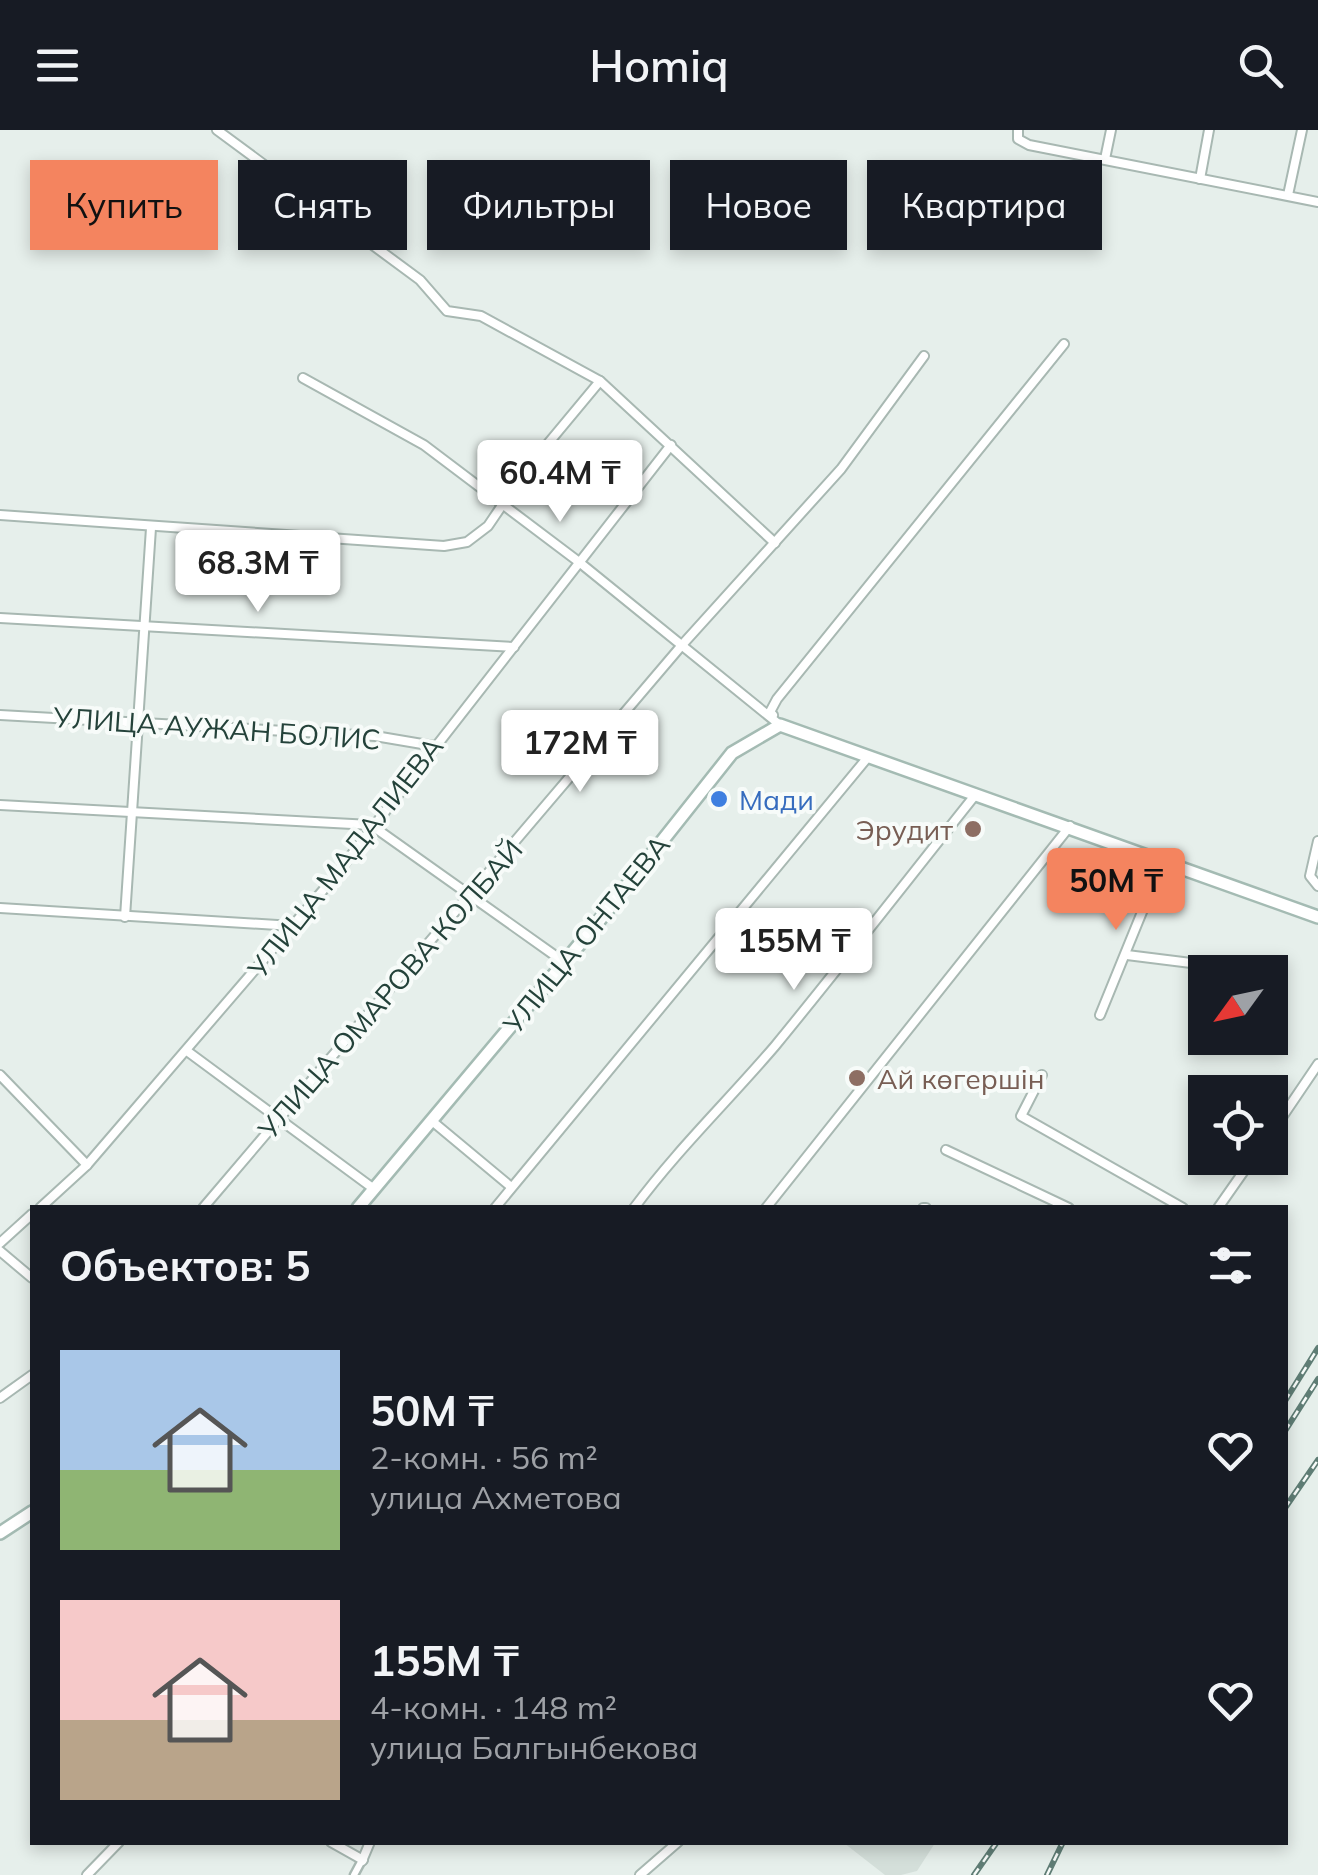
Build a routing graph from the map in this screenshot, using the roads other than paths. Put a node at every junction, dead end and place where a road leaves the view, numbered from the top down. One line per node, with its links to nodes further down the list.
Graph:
1 (218, 130): 13 (street)
2 (1018, 130): 6 (street)
3 (1112, 130): 6 (street)
4 (1209, 130): 7 (street)
5 (1302, 130): 8 (street)
6 (1105, 159): 7 (street)
7 (1200, 179): 8 (street)
8 (1288, 195): 9 (street)
9 (1318, 202)
10 (1064, 344): 26 (street)
11 (924, 356): 18 (street, УЛИЦА ОМАРОВА КОЛБАЙ)
12 (303, 378): 15 (street)
13 (600, 381): 14 (street); 15 (street)
14 (672, 445): 18 (street); 19 (street, УЛИЦА МАДАЛИЕВА)
15 (504, 506): 17 (street); 19 (street)
16 (0, 515): 17 (street)
17 (150, 528): 21 (street)
18 (775, 543): 22 (street, УЛИЦА ОМАРОВА КОЛБАЙ)
19 (579, 562): 22 (street); 23 (street, УЛИЦА МАДАЛИЕВА)
20 (0, 618): 21 (street)
21 (146, 628): 23 (street); 25 (street)
22 (682, 644): 26 (street); 37 (street, УЛИЦА ОМАРОВА КОЛБАЙ)
23 (514, 648): 27 (street, УЛИЦА МАДАЛИЕВА)
24 (0, 715): 25 (street, УЛИЦА АУЖАН БОЛИС)
25 (140, 723): 27 (street, УЛИЦА АУЖАН БОЛИС); 31 (street)
26 (780, 725): 28 (main road); 43 (main road, УЛИЦА ОНТАЕВА)
27 (434, 746): 32 (street, УЛИЦА МАДАЛИЕВА)
28 (868, 758): 29 (main road); 56 (street)
29 (976, 794): 33 (main road); 62 (street)
30 (0, 806): 31 (street)
31 (131, 812): 32 (street); 40 (street)
32 (372, 825): 37 (street); 41 (street, УЛИЦА МАДАЛИЕВА)
33 (1070, 826): 35 (main road); 63 (street)
34 (1318, 841): 36 (street)
35 (1162, 864): 39 (main road); 42 (street)
36 (1318, 886)
37 (472, 894): 43 (street); 51 (street, УЛИЦА ОМАРОВА КОЛБАЙ)
38 (0, 908): 40 (street)
39 (1317, 916)
40 (125, 917): 41 (street)
41 (293, 926): 46 (street, УЛИЦА МАДАЛИЕВА)
42 (1127, 956): 44 (street); 45 (street)
43 (564, 962): 52 (main road, УЛИЦА ОНТАЕВА)
44 (1188, 963)
45 (1100, 1015)
46 (187, 1051): 51 (street); 54 (street, УЛИЦА МАДАЛИЕВА)
47 (1318, 1064): 50 (street)
48 (0, 1075): 54 (street)
49 (1042, 1075): 65 (street)
50 (1288, 1108)
51 (280, 1118): 57 (street); 59 (street, УЛИЦА ОМАРОВА КОЛБАЙ)
52 (432, 1120): 56 (street); 57 (main road, УЛИЦА ОНТАЕВА)
53 (946, 1150): 64 (street)
54 (87, 1165): 58 (street, УЛИЦА МАДАЛИЕВА)
55 (1242, 1175): 66 (street)
56 (510, 1186): 61 (street)
57 (374, 1189): 60 (main road, УЛИЦА ОНТАЕВА)
58 (43, 1205)
59 (206, 1205)
60 (361, 1205)
61 (497, 1205)
62 (636, 1205)
63 (768, 1205)
64 (1063, 1205)
65 (1176, 1205)
66 (1220, 1205)
67 (30, 1216): 68 (street)
68 (0, 1247): 69 (street)
69 (30, 1276)
70 (30, 1377): 71 (street)
71 (0, 1398)
72 (30, 1513): 73 (main road)
73 (0, 1533)
74 (116, 1845): 79 (street)
75 (336, 1845): 78 (street)
76 (369, 1845): 78 (street)
77 (675, 1845): 81 (street)
78 (362, 1861): 80 (street)
79 (88, 1875)
80 (354, 1875)
81 (640, 1875)

